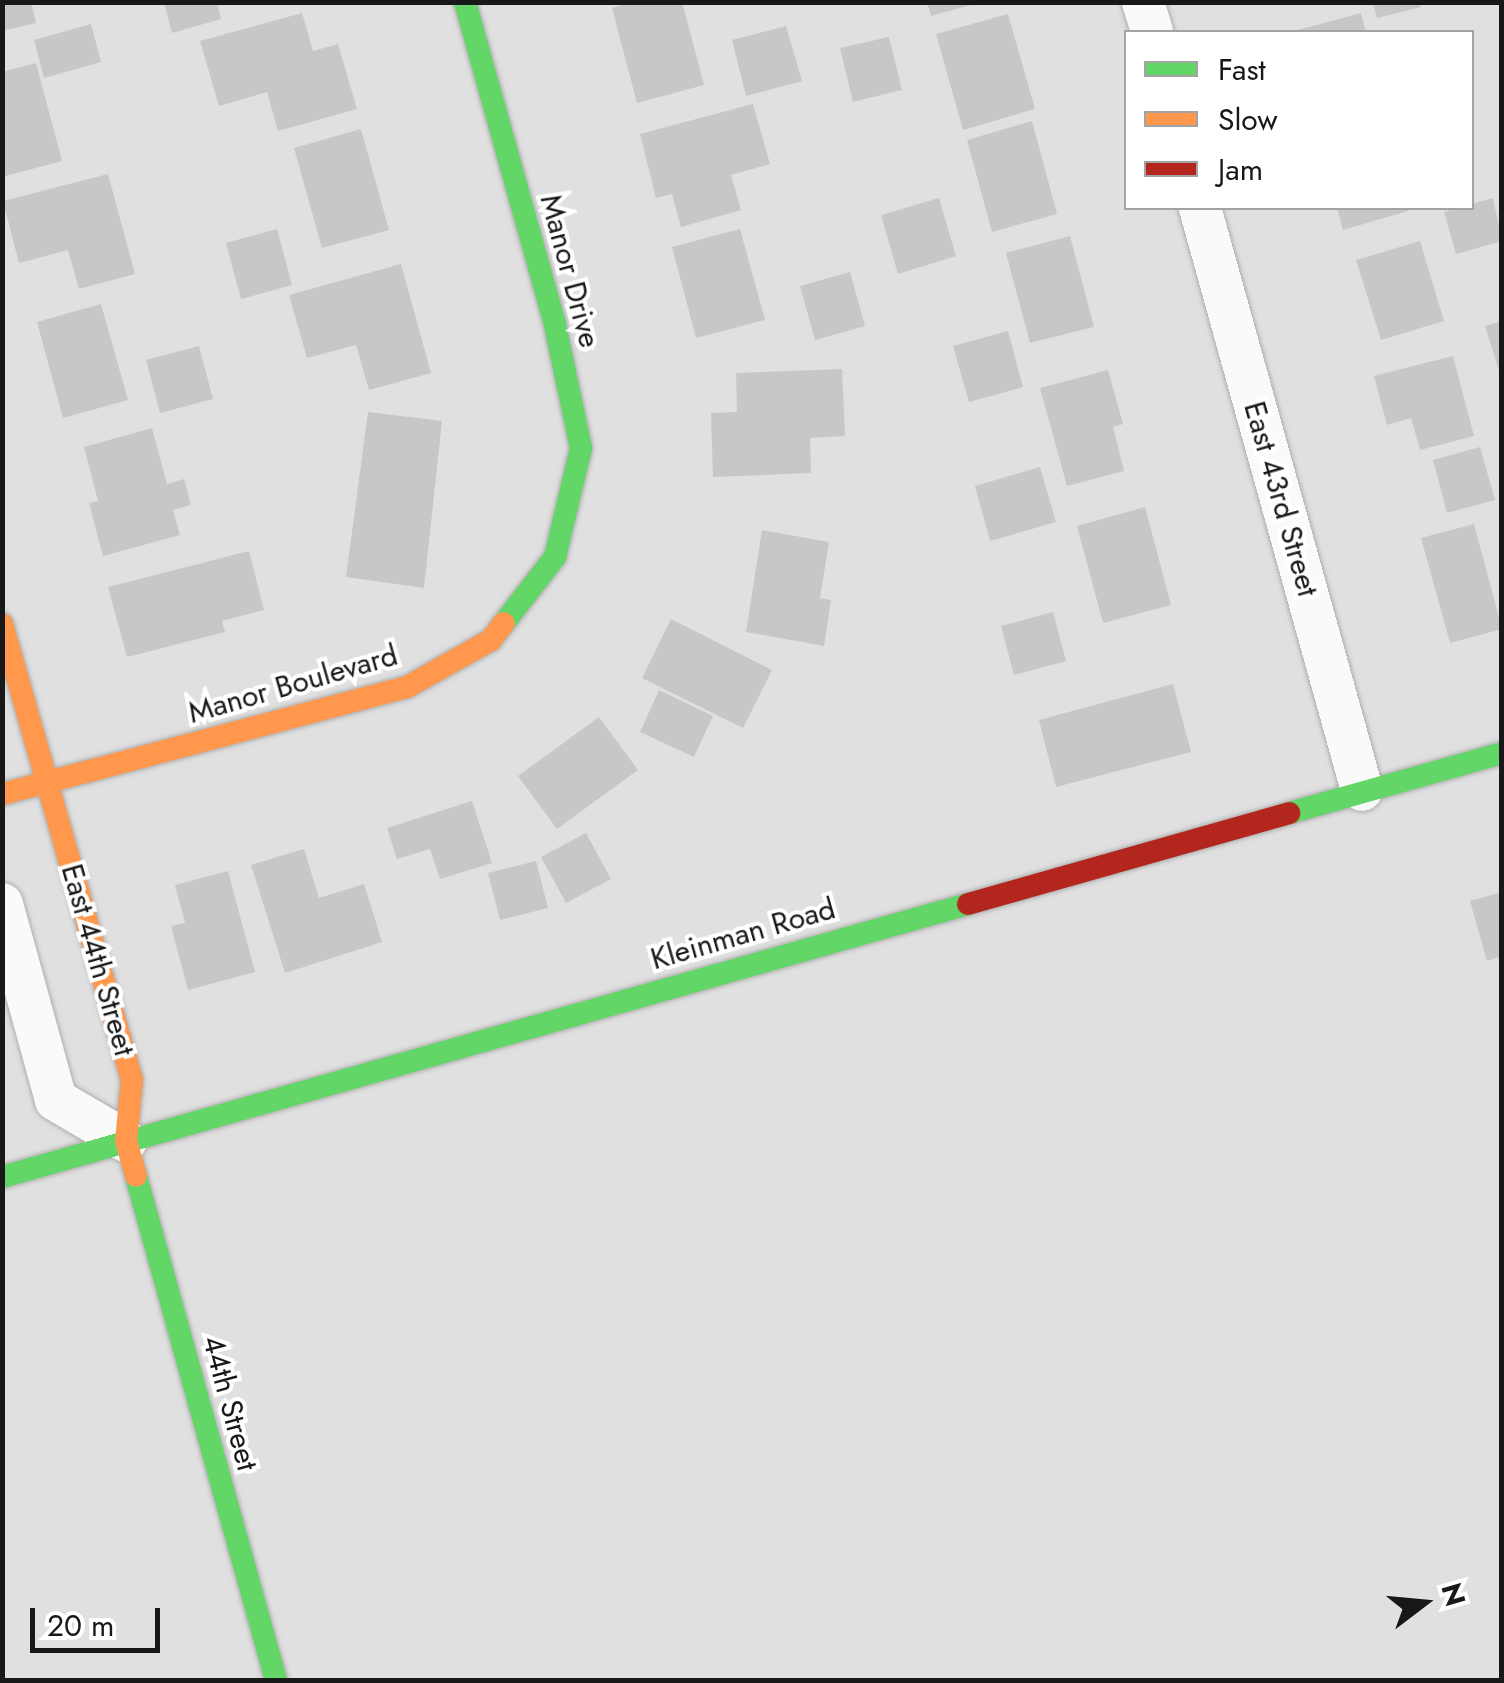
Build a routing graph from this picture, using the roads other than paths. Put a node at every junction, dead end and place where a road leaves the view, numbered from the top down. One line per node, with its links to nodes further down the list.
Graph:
1 (465, 2): 5 (street, Manor Drive)
2 (1144, 2): 3 (street)
3 (1151, 30)
4 (1201, 210): 9 (street, East 43rd Street)
5 (555, 557): 8 (street, Manor Boulevard)
6 (2, 624): 8 (street, East 44th Street)
7 (1502, 753): 9 (street, Kleinman Road)
8 (47, 783): 10 (street, Manor Boulevard); 12 (street, East 44th Street)
9 (1362, 790): 12 (street, Kleinman Road)
10 (2, 794)
11 (2, 904): 12 (street)
12 (126, 1140): 13 (street, Kleinman Road); 14 (street, 44th Street)
13 (2, 1176)
14 (276, 1680)

